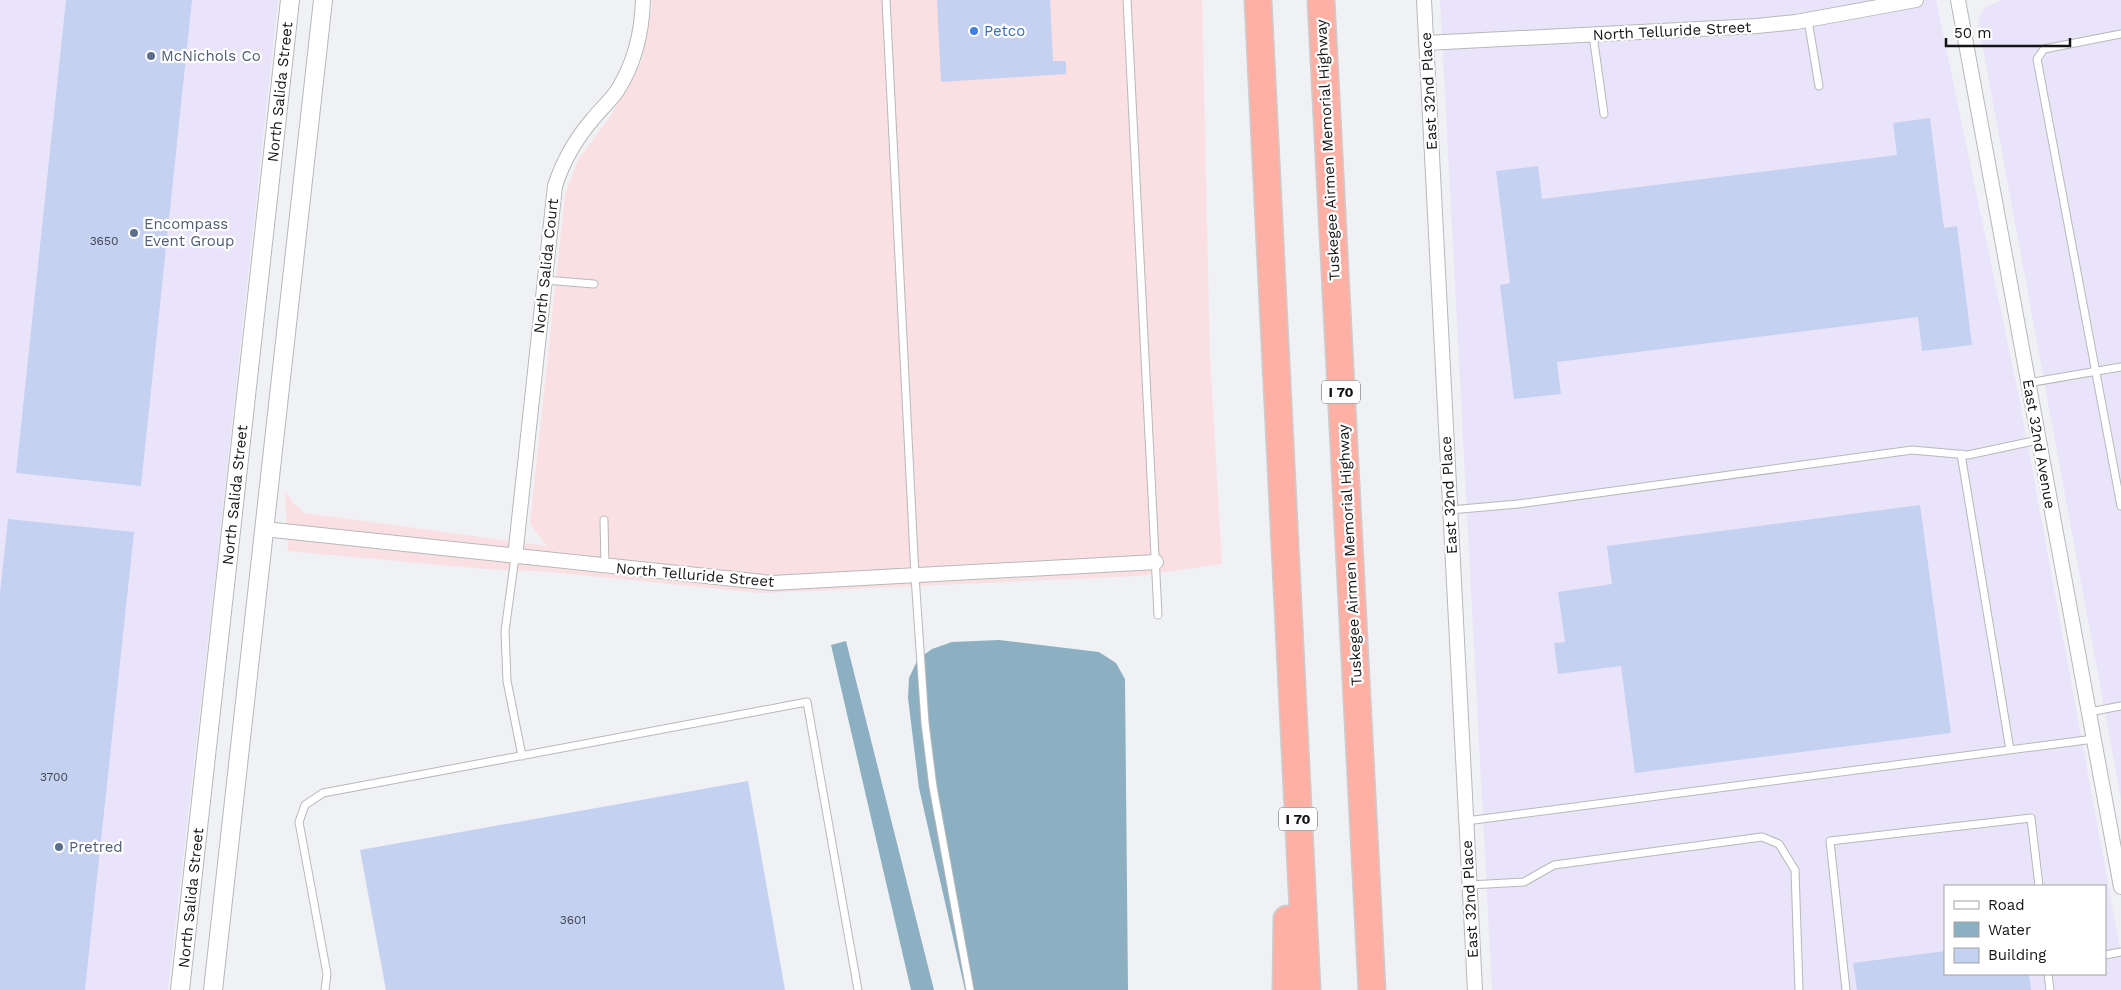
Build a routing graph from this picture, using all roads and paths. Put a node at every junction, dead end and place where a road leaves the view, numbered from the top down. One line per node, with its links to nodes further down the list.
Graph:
1 (290, 0): 48 (street, North Salida Street)
2 (323, 0): 27 (street)
3 (643, 0): 17 (street, North Salida Court)
4 (886, 0): 31 (lane)
5 (1127, 0): 29 (lane)
6 (1258, 0): 33 (highway, I 70)
7 (1321, 0): 39 (highway, Tuskegee Airmen Memorial Highway / I 70)
8 (1424, 0): 14 (street, East 32nd Place)
9 (1916, 0): 11 (street, North Telluride Street)
10 (1958, 0): 21 (street, East 32nd Avenue)
11 (1808, 20): 13 (street, North Telluride Street); 15 (lane)
12 (2121, 34): 20 (lane)
13 (1593, 35): 14 (street, North Telluride Street); 16 (lane)
14 (1426, 43): 25 (street, East 32nd Place)
15 (1819, 86)
16 (1604, 114)
17 (544, 280): 18 (lane); 28 (street, North Salida Court)
18 (594, 284)
19 (2121, 367): 20 (lane)
20 (2097, 371): 21 (lane); 24 (lane)
21 (2028, 383): 22 (street, East 32nd Avenue)
22 (2038, 440): 23 (lane); 35 (street, East 32nd Avenue)
23 (1961, 454): 25 (lane); 37 (lane)
24 (2121, 506)
25 (1450, 510): 40 (street, East 32nd Place)
26 (604, 520): 30 (lane)
27 (264, 529): 28 (street, North Telluride Street); 49 (street)
28 (515, 556): 30 (street, North Telluride Street); 38 (lane)
29 (1156, 562): 31 (street, North Telluride Street); 32 (lane)
30 (605, 566): 31 (street, North Telluride Street)
31 (916, 576): 52 (lane)
32 (1158, 615)
33 (1289, 649): 53 (highway); 54 (highway, I 70)
34 (2121, 706): 35 (lane)
35 (2088, 712): 36 (street, East 32nd Avenue)
36 (2094, 739): 37 (lane); 41 (street, East 32nd Avenue)
37 (2010, 750): 40 (lane)
38 (522, 756): 50 (lane); 51 (lane)
39 (1362, 785): 55 (highway, Tuskegee Airmen Memorial Highway / I 70); 56 (highway)
40 (1466, 821): 42 (street, East 32nd Place)
41 (2119, 869): 44 (street, East 32nd Avenue)
42 (1469, 885): 57 (street, East 32nd Place); 58 (lane)
43 (2039, 885): 59 (lane)
44 (2121, 887)
45 (2121, 952): 46 (lane)
46 (2106, 955)
47 (2048, 975): 60 (lane)
48 (180, 990)
49 (214, 990)
50 (325, 990)
51 (858, 990)
52 (970, 990)
53 (1286, 990)
54 (1307, 990)
55 (1372, 990)
56 (1379, 990)
57 (1475, 990)
58 (1799, 990)
59 (1846, 990)
60 (2050, 990)

